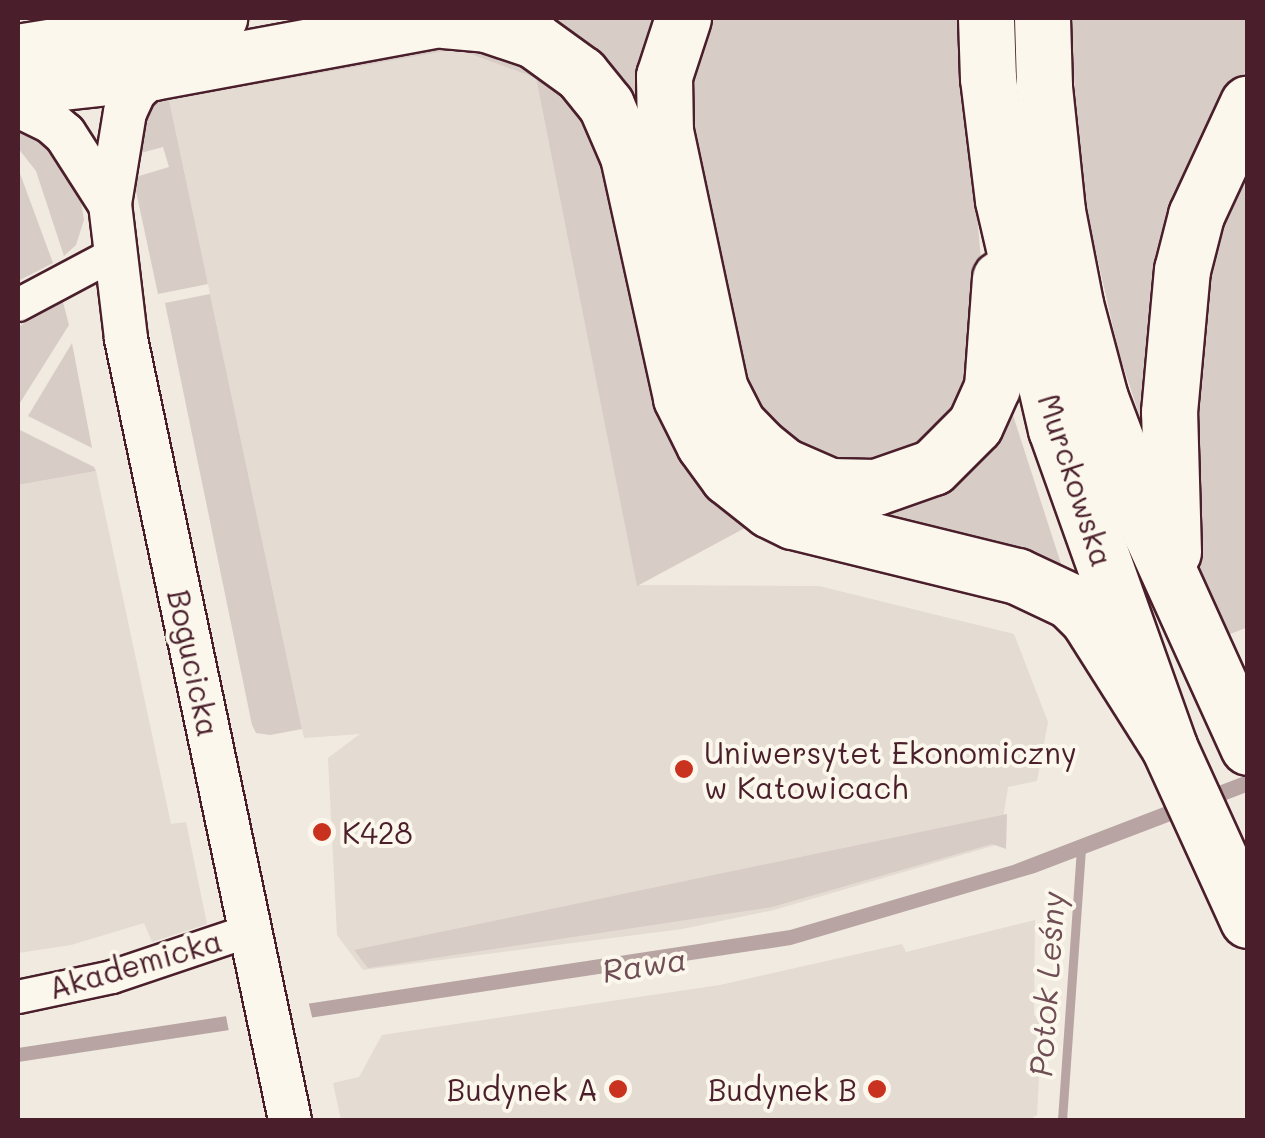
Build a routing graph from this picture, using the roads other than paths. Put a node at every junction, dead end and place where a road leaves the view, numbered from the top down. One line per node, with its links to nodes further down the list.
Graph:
1 (221, 18): 6 (main road)
2 (450, 18): 7 (main road); 16 (highway)
3 (683, 18): 11 (highway)
4 (986, 18): 11 (highway, Murckowska)
5 (1042, 18): 15 (highway, Murckowska)
6 (18, 51)
7 (154, 74): 8 (main road); 12 (street, Bogucicka)
8 (18, 89)
9 (1248, 103): 15 (highway)
10 (18, 106): 12 (street, Bogucicka)
11 (1004, 200): 16 (highway, Murckowska)
12 (110, 204): 13 (street, Bogucicka)
13 (116, 253): 14 (street); 19 (street, Bogucicka)
14 (18, 305)
15 (1174, 580): 17 (highway, Murckowska)
16 (1136, 679): 18 (highway)
17 (1248, 747)
18 (1248, 920)
19 (252, 930): 20 (street, Akademicka); 21 (street, Bogucicka)
20 (18, 997)
21 (290, 1120)

